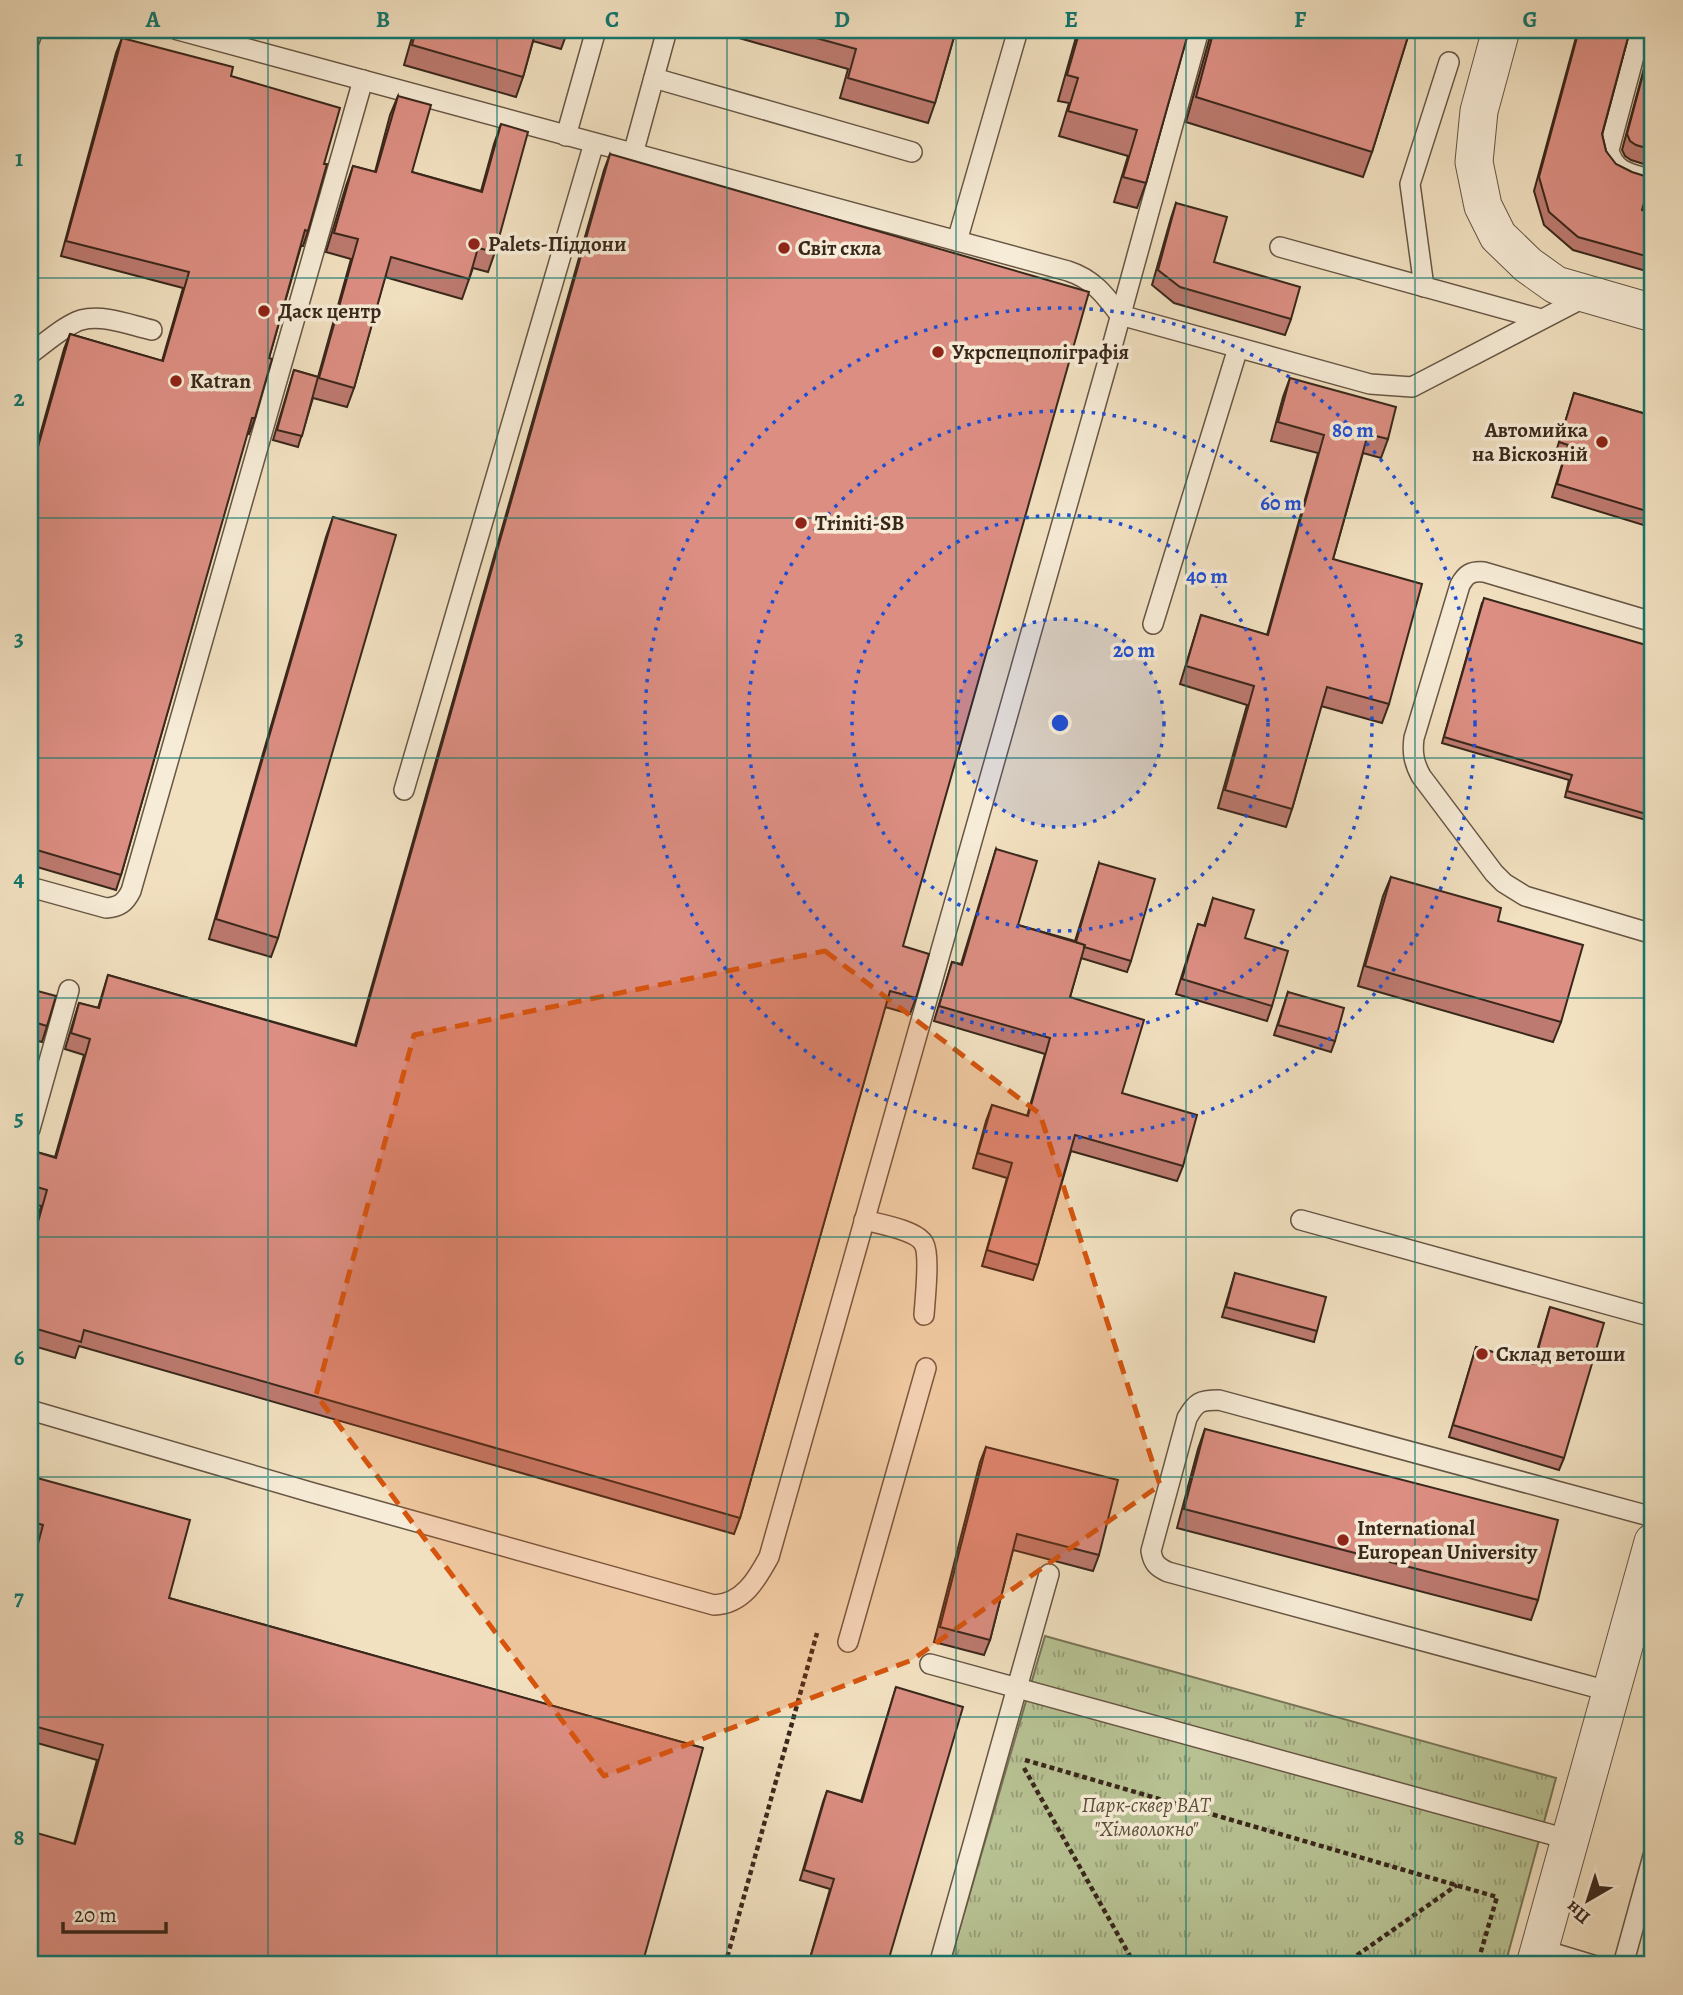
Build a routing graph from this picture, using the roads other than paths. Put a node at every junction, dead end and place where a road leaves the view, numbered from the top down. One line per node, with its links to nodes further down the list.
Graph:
1 (33, 30): 9 (lane)
2 (178, 30): 12 (lane)
3 (596, 30): 13 (lane)
4 (667, 30): 11 (lane)
5 (1018, 30): 18 (lane)
6 (1199, 30): 23 (lane)
7 (1501, 30): 21 (street)
8 (1641, 30): 17 (lane)
9 (30, 39)
10 (1449, 62): 20 (lane)
11 (654, 78): 15 (lane); 16 (lane)
12 (363, 80): 13 (lane); 31 (lane)
13 (566, 136): 14 (lane)
14 (594, 144): 16 (lane); 30 (lane)
15 (912, 152)
16 (633, 154): 18 (lane)
17 (1653, 180)
18 (957, 241): 23 (lane)
19 (1280, 247): 20 (lane)
20 (1424, 287): 24 (lane)
21 (1590, 294): 22 (street); 24 (lane)
22 (1653, 313)
23 (1120, 315): 26 (lane); 35 (lane)
24 (1541, 319): 26 (lane)
25 (152, 330): 27 (lane)
26 (1238, 348): 29 (lane)
27 (30, 354)
28 (1653, 622): 32 (lane)
29 (1153, 624)
30 (404, 790)
31 (30, 887)
32 (1653, 934)
33 (69, 990): 34 (lane)
34 (30, 1129)
35 (864, 1220): 37 (lane); 40 (lane)
36 (1301, 1220): 38 (lane)
37 (924, 1315)
38 (1653, 1317)
39 (926, 1368): 43 (lane)
40 (30, 1410)
41 (1653, 1540): 46 (street); 46 (lane)
42 (1049, 1574): 45 (lane)
43 (848, 1642)
44 (930, 1664): 45 (lane)
45 (1017, 1689): 47 (lane); 50 (lane)
46 (1612, 1692): 47 (street)
47 (1571, 1840): 49 (street)
48 (1653, 1856): 52 (lane)
49 (1538, 1957): 51 (lane)
50 (939, 1965)
51 (1593, 1965)
52 (1623, 1965)

